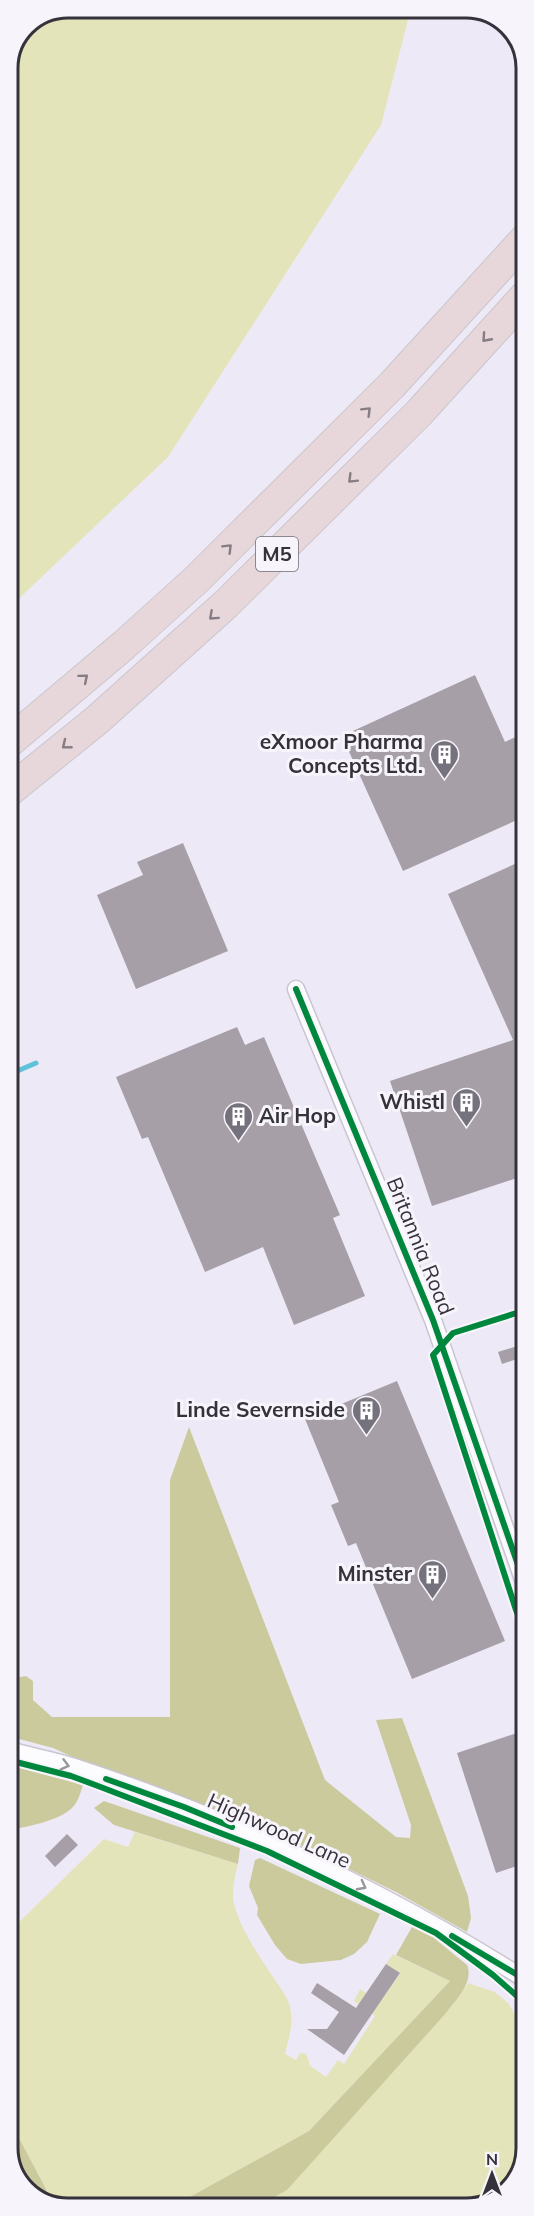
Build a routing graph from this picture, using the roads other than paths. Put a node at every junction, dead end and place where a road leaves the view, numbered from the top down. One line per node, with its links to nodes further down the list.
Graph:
1 (516, 248): 3 (highway, M5, one-way to 1)
2 (516, 306): 4 (highway, M5, one-way to 4)
3 (18, 735)
4 (18, 784)
5 (296, 989): 6 (street, Britannia Road)
6 (516, 1559)
7 (18, 1753): 8 (street, Highwood Lane, one-way to 8)
8 (516, 1973)

